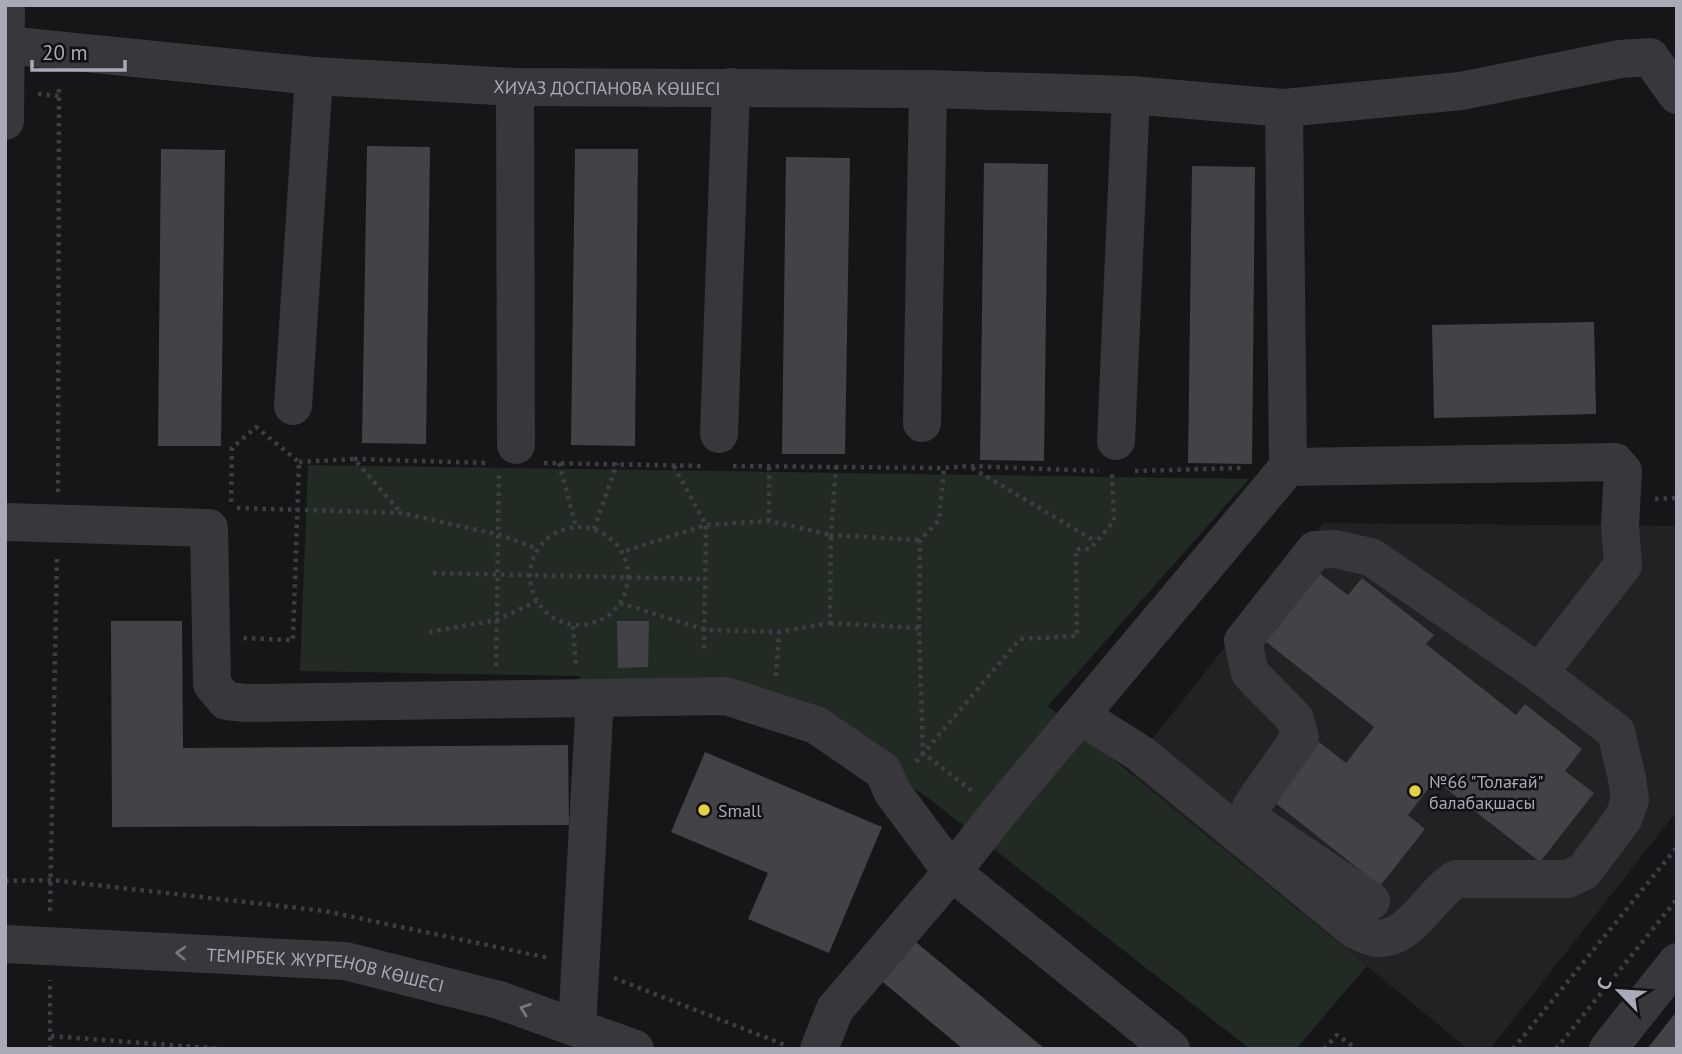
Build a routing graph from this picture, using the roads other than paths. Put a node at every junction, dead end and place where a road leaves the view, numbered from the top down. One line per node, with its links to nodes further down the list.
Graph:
1 (6, 5): 2 (street)
2 (6, 45): 3 (street, ХИУАЗ ДОСПАНОВА КӨШЕСІ); 10 (street)
3 (314, 76): 4 (street, ХИУАЗ ДОСПАНОВА КӨШЕСІ); 11 (street)
4 (515, 87): 5 (street, ХИУАЗ ДОСПАНОВА КӨШЕСІ); 15 (street)
5 (731, 87): 6 (street, ХИУАЗ ДОСПАНОВА КӨШЕСІ); 13 (street)
6 (928, 89): 7 (street, ХИУАЗ ДОСПАНОВА КӨШЕСІ); 12 (street)
7 (1131, 95): 9 (street, ХИУАЗ ДОСПАНОВА КӨШЕСІ); 14 (street)
8 (1677, 95): 9 (street, ХИУАЗ ДОСПАНОВА КӨШЕСІ)
9 (1284, 108): 16 (street)
10 (5, 121)
11 (293, 405)
12 (922, 423)
13 (719, 434)
14 (1116, 440)
15 (508, 454)
16 (1288, 467): 18 (street); 20 (street)
17 (5, 522): 19 (street)
18 (1539, 673): 20 (street); 22 (street)
19 (586, 684): 21 (street); 25 (street)
20 (1081, 716): 21 (street)
21 (952, 872): 27 (street); 28 (street)
22 (1370, 901)
23 (5, 944): 25 (street, ТЕМІРБЕК ЖҮРГЕНОВ КӨШЕСІ, one-way to 23)
24 (1677, 962): 29 (street)
25 (577, 1028): 26 (street, ТЕМІРБЕК ЖҮРГЕНОВ КӨШЕСІ)
26 (635, 1049)
27 (819, 1049)
28 (1171, 1049)
29 (1608, 1049)

